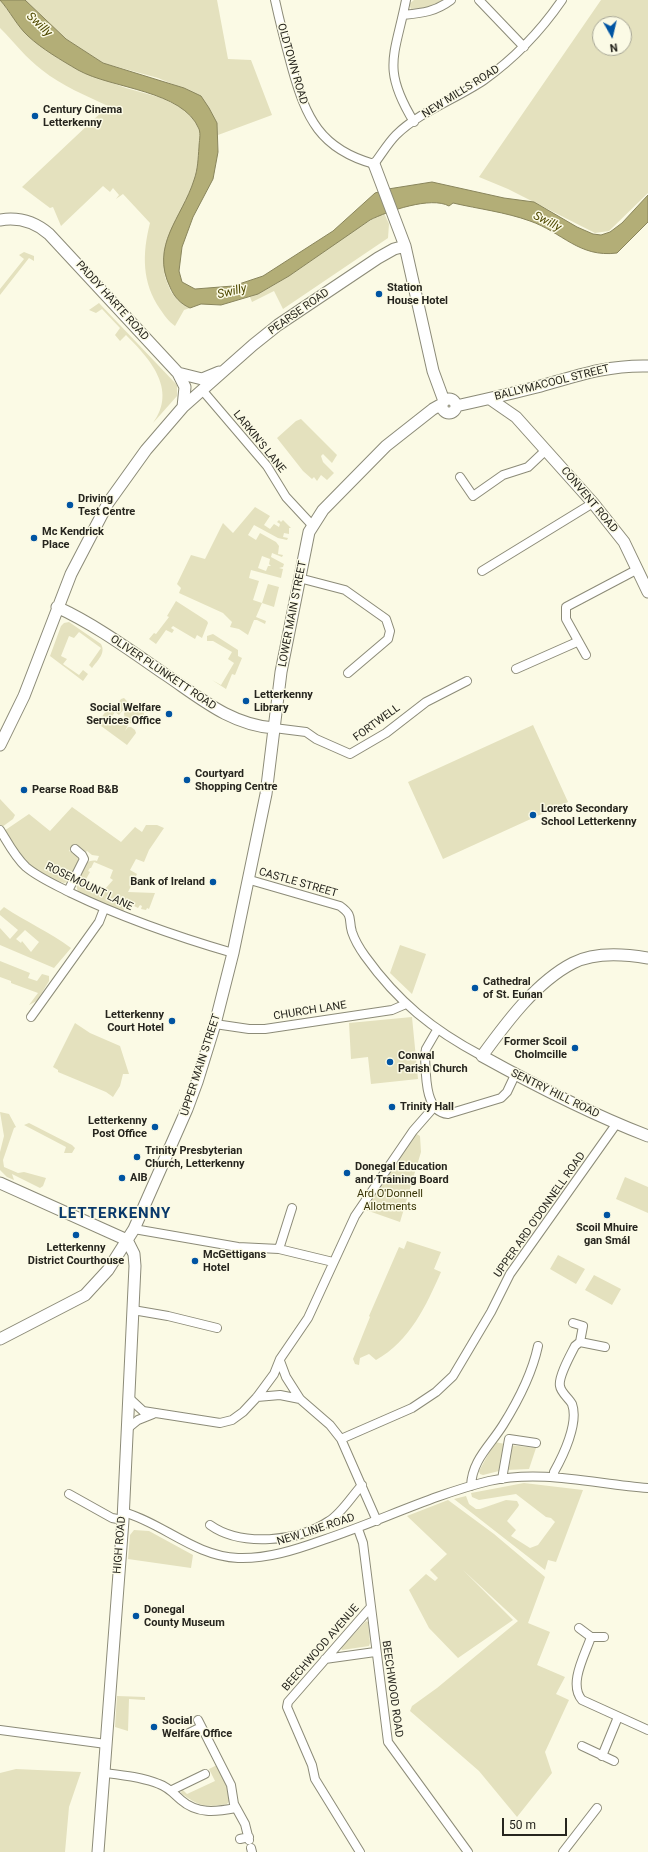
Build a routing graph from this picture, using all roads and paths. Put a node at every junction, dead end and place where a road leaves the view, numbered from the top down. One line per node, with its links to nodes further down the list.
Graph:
1 (275, 0): 9 (street, OLDTOWN ROAD)
2 (406, 0): 6 (street)
3 (451, 0): 6 (street)
4 (479, 0): 7 (street)
5 (562, 0): 7 (street, NEW MILLS ROAD)
6 (403, 15): 8 (street)
7 (524, 47): 8 (street, NEW MILLS ROAD)
8 (414, 122): 9 (street, NEW MILLS ROAD)
9 (374, 164): 11 (street)
10 (0, 220): 14 (street, PADDY HARTE ROAD)
11 (405, 246): 13 (street, PEARSE ROAD); 18 (street)
12 (648, 366): 16 (street, BALLYMACOOL STREET)
13 (222, 371): 14 (street); 15 (street, PEARSE ROAD)
14 (178, 374): 19 (street)
15 (203, 391): 19 (street, PEARSE ROAD); 24 (street, LARKIN'S LANE)
16 (509, 394): 17 (street, BALLYMACOOL STREET); 20 (street)
17 (490, 399): 18 (street, BALLYMACOOL STREET); 20 (street)
18 (443, 403): 24 (street, LOWER MAIN STREET)
19 (183, 407): 29 (street, PEARSE ROAD)
20 (516, 417): 21 (street, CONVENT ROAD)
21 (546, 450): 22 (street); 23 (street, CONVENT ROAD)
22 (460, 477)
23 (593, 503): 25 (street, CONVENT ROAD); 26 (street)
24 (312, 525): 27 (street, LOWER MAIN STREET)
25 (638, 569): 28 (street, CONVENT ROAD); 30 (street)
26 (482, 571)
27 (299, 578): 33 (street); 35 (street, LOWER MAIN STREET)
28 (648, 592)
29 (58, 607): 35 (street, OLIVER PLUNKETT ROAD); 36 (street, PEARSE ROAD)
30 (577, 642): 31 (street); 32 (street)
31 (586, 655)
32 (516, 669)
33 (348, 673)
34 (467, 680): 35 (street, FORTWELL)
35 (274, 728): 39 (street, LOWER MAIN STREET)
36 (0, 745)
37 (0, 830): 40 (street, ROSEMOUNT LANE)
38 (75, 849): 40 (street)
39 (250, 880): 42 (street, UPPER MAIN STREET); 44 (street, CASTLE STREET)
40 (68, 891): 41 (street, ROSEMOUNT LANE)
41 (104, 909): 42 (street, ROSEMOUNT LANE); 45 (street)
42 (233, 954): 46 (street, UPPER MAIN STREET)
43 (648, 957): 48 (street)
44 (406, 1004): 46 (street, CHURCH LANE); 47 (street, SENTRY HILL ROAD)
45 (31, 1017)
46 (215, 1024): 55 (street, UPPER MAIN STREET)
47 (437, 1030): 48 (street, SENTRY HILL ROAD); 50 (street)
48 (482, 1056): 49 (street, SENTRY HILL ROAD)
49 (515, 1074): 50 (street); 51 (street, SENTRY HILL ROAD)
50 (434, 1107): 58 (street)
51 (617, 1123): 52 (street, SENTRY HILL ROAD); 72 (street, UPPER ARD O'DONNELL ROAD)
52 (648, 1136)
53 (0, 1183): 56 (street)
54 (292, 1208): 57 (street)
55 (134, 1229): 56 (street, UPPER MAIN STREET); 57 (street)
56 (127, 1240): 59 (street, HIGH ROAD); 62 (street, UPPER MAIN STREET)
57 (279, 1249): 58 (street)
58 (333, 1262): 66 (street)
59 (133, 1310): 61 (street); 68 (street, HIGH ROAD)
60 (573, 1323): 63 (street)
61 (217, 1328)
62 (0, 1339)
63 (580, 1342): 65 (street); 74 (street)
64 (538, 1346): 77 (street)
65 (604, 1347)
66 (280, 1361): 67 (street); 69 (street)
67 (257, 1397): 69 (street); 70 (street)
68 (129, 1398): 70 (street); 71 (street, HIGH ROAD)
69 (300, 1399): 72 (street)
70 (154, 1413): 71 (street)
71 (127, 1429): 80 (street, HIGH ROAD)
72 (342, 1439): 76 (street)
73 (536, 1443): 75 (street)
74 (554, 1477): 75 (street, NEW LINE ROAD); 78 (street, NEW LINE ROAD)
75 (502, 1479): 77 (street, NEW LINE ROAD)
76 (362, 1485): 81 (street); 82 (street)
77 (470, 1486): 81 (street, NEW LINE ROAD)
78 (648, 1488)
79 (69, 1494): 80 (street, NEW LINE ROAD)
80 (123, 1516): 83 (street, NEW LINE ROAD); 94 (street, HIGH ROAD)
81 (377, 1521): 83 (street, NEW LINE ROAD)
82 (210, 1525)
83 (358, 1529): 84 (street, BEECHWOOD ROAD)
84 (370, 1608): 88 (street, BEECHWOOD ROAD); 89 (street, BEECHWOOD AVENUE)
85 (579, 1628): 86 (street)
86 (591, 1637): 87 (street); 90 (street)
87 (604, 1637)
88 (376, 1652): 89 (street); 106 (street, BEECHWOOD ROAD)
89 (325, 1659): 105 (street, BEECHWOOD AVENUE)
90 (618, 1717): 92 (street); 96 (street)
91 (0, 1730): 94 (street)
92 (648, 1730)
93 (189, 1733): 101 (street)
94 (106, 1744): 98 (street, HIGH ROAD)
95 (582, 1746): 96 (street)
96 (602, 1756): 97 (street)
97 (614, 1761)
98 (105, 1773): 100 (street); 104 (street, HIGH ROAD)
99 (205, 1774): 100 (street)
100 (172, 1790): 101 (street)
101 (236, 1808): 103 (street)
102 (597, 1808): 107 (street)
103 (248, 1843)
104 (98, 1852)
105 (360, 1852)
106 (468, 1852)
107 (563, 1852)

